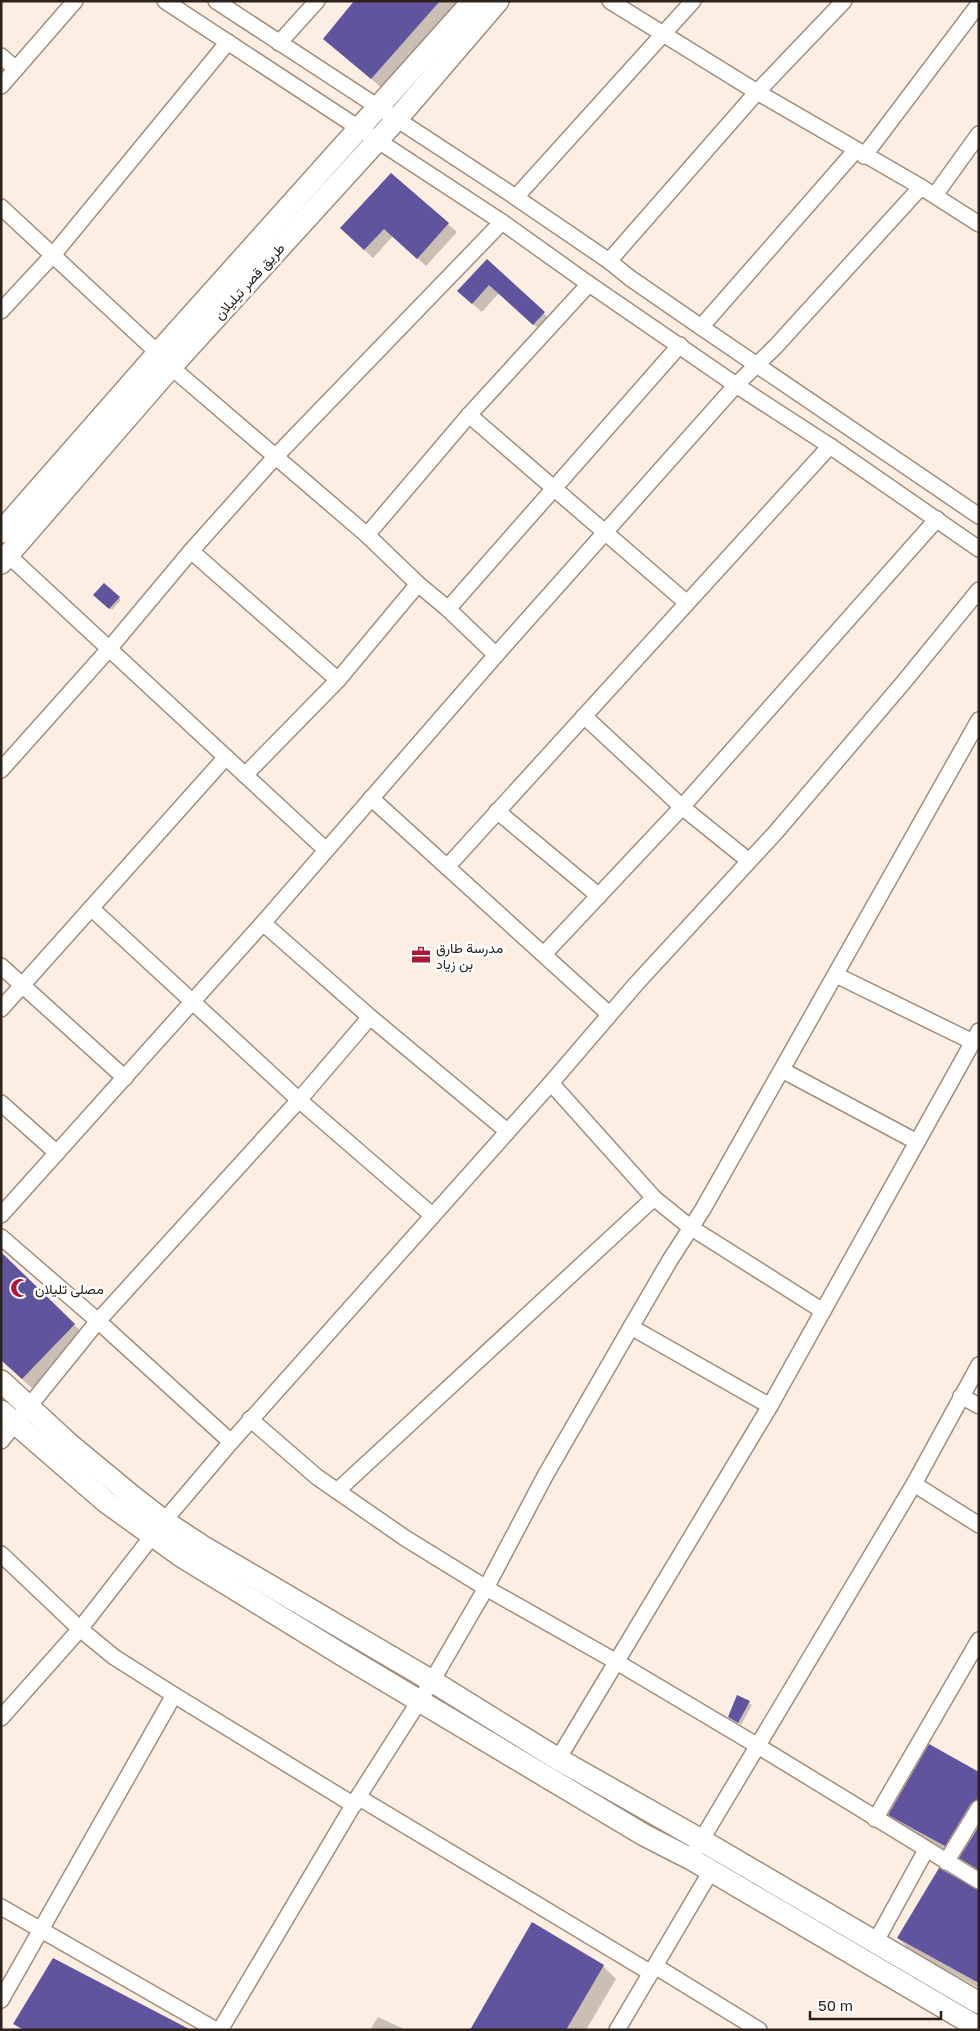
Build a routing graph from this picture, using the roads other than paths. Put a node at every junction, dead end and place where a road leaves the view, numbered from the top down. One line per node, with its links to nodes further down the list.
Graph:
1 (75, 1): 15 (street)
2 (165, 1): 12 (street)
3 (216, 1): 13 (street)
4 (317, 1): 13 (street)
5 (473, 1): 18 (main road, طريق قصر تيليلان)
6 (498, 1): 19 (main road, طريق قصر تيليلان)
7 (610, 1): 11 (street)
8 (693, 1): 11 (street)
9 (844, 1): 17 (street)
10 (979, 4): 22 (street)
11 (664, 35): 17 (street); 25 (street)
12 (228, 42): 20 (street); 29 (street)
13 (279, 43): 18 (street)
14 (1, 56): 15 (street)
15 (16, 69): 16 (street)
16 (1, 86)
17 (757, 92): 22 (street); 30 (street)
18 (378, 107): 19 (street); 20 (main road, طريق قصر تيليلان)
19 (396, 120): 20 (main road, طريق قصر تيليلان); 25 (street)
20 (369, 134): 27 (street); 35 (main road, طريق قصر تيليلان)
21 (979, 134): 24 (street)
22 (860, 153): 23 (street); 33 (street)
23 (921, 187): 24 (street); 36 (street)
24 (935, 195): 28 (street)
25 (516, 197): 30 (street)
26 (1, 207): 29 (street)
27 (502, 222): 31 (street); 40 (street)
28 (979, 224)
29 (53, 255): 32 (street); 35 (street)
30 (609, 261): 33 (street)
31 (589, 284): 34 (street); 38 (street)
32 (1, 311)
33 (701, 327): 36 (street)
34 (680, 345): 37 (street); 41 (street)
35 (164, 360): 40 (street); 44 (main road, طريق قصر تيليلان); 49 (main road, طريق قصر تيليلان)
36 (756, 364): 37 (street); 42 (street)
37 (736, 385): 39 (street); 45 (street)
38 (469, 416): 41 (street); 46 (street)
39 (830, 446): 43 (street); 52 (street)
40 (276, 456): 46 (street); 48 (street)
41 (555, 489): 45 (street); 53 (street)
42 (979, 516)
43 (937, 519): 47 (street); 63 (street)
44 (1, 532)
45 (605, 532): 52 (street); 55 (street)
46 (367, 534): 50 (street)
47 (979, 549)
48 (191, 551): 54 (street); 56 (street)
49 (5, 559): 54 (street)
50 (418, 584): 53 (street); 56 (street)
51 (979, 590): 66 (street)
52 (687, 603): 57 (street)
53 (448, 609): 55 (street)
54 (109, 649): 59 (street); 60 (street)
55 (496, 655): 62 (street)
56 (338, 680): 61 (street)
57 (584, 716): 63 (street); 64 (street)
58 (979, 720): 73 (street)
59 (226, 757): 61 (street); 69 (street)
60 (1, 770)
61 (245, 775): 65 (street)
62 (371, 798): 65 (street); 67 (street)
63 (682, 807): 66 (street); 68 (street)
64 (497, 811): 67 (street); 68 (street)
65 (326, 850): 70 (street)
66 (749, 862): 77 (street)
67 (447, 867): 71 (street)
68 (599, 896): 71 (street)
69 (91, 908): 74 (street); 75 (street)
70 (263, 923): 75 (street); 78 (street)
71 (544, 954): 77 (street)
72 (1, 966): 74 (street)
73 (836, 975): 79 (street); 80 (street)
74 (23, 986): 76 (street); 81 (street)
75 (191, 1002): 81 (street); 83 (street)
76 (1, 1009)
77 (610, 1014): 82 (street)
78 (370, 1017): 83 (street); 85 (street)
79 (976, 1036): 86 (street)
80 (782, 1070): 86 (street); 91 (street)
81 (125, 1078): 87 (street)
82 (551, 1083): 85 (street); 88 (street)
83 (299, 1100): 89 (street); 94 (street)
84 (1, 1103): 87 (street)
85 (506, 1131): 89 (street)
86 (917, 1142): 93 (street)
87 (57, 1153): 90 (street)
88 (654, 1198): 91 (street); 107 (street)
89 (432, 1215): 103 (street)
90 (1, 1216)
91 (690, 1227): 93 (street); 95 (street)
92 (1, 1237): 94 (street)
93 (823, 1311): 100 (street)
94 (98, 1321): 99 (street); 105 (street)
95 (631, 1327): 100 (street); 111 (street)
96 (979, 1365): 98 (street)
97 (1, 1381): 99 (main road)
98 (961, 1396): 101 (street); 106 (street)
99 (29, 1406): 102 (street); 109 (main road)
100 (770, 1406): 114 (street)
101 (979, 1406)
102 (9, 1418): 104 (street); 109 (main road)
103 (250, 1420): 105 (street); 107 (street)
104 (1, 1441)
105 (231, 1442): 109 (street)
106 (914, 1484): 108 (street); 119 (street)
107 (337, 1491): 111 (street)
108 (979, 1524)
109 (159, 1529): 112 (street); 115 (main road); 117 (main road)
110 (1, 1554): 112 (street)
111 (486, 1588): 114 (street); 115 (street)
112 (80, 1629): 116 (street); 118 (street)
113 (979, 1640): 123 (street)
114 (615, 1661): 119 (street); 120 (street)
115 (432, 1681): 117 (street); 120 (main road)
116 (174, 1696): 121 (street); 131 (street)
117 (420, 1700): 121 (street); 126 (main road)
118 (1, 1718)
119 (758, 1746): 123 (street); 124 (street)
120 (558, 1759): 124 (main road)
121 (356, 1801): 133 (street); 138 (street)
122 (979, 1808): 127 (street)
123 (875, 1819): 125 (street)
124 (701, 1840): 126 (street); 132 (main road)
125 (926, 1850): 127 (street); 132 (street)
126 (691, 1859): 128 (main road)
127 (946, 1862): 129 (street)
128 (711, 1871): 133 (street); 136 (main road)
129 (979, 1881)
130 (1, 1907): 131 (street)
131 (40, 1930): 134 (street); 137 (street)
132 (875, 1943): 135 (main road)
133 (653, 1970): 139 (street); 140 (street)
134 (1, 2000)
135 (979, 2003)
136 (978, 2028)
137 (216, 2030)
138 (220, 2030)
139 (617, 2030)
140 (759, 2030)

